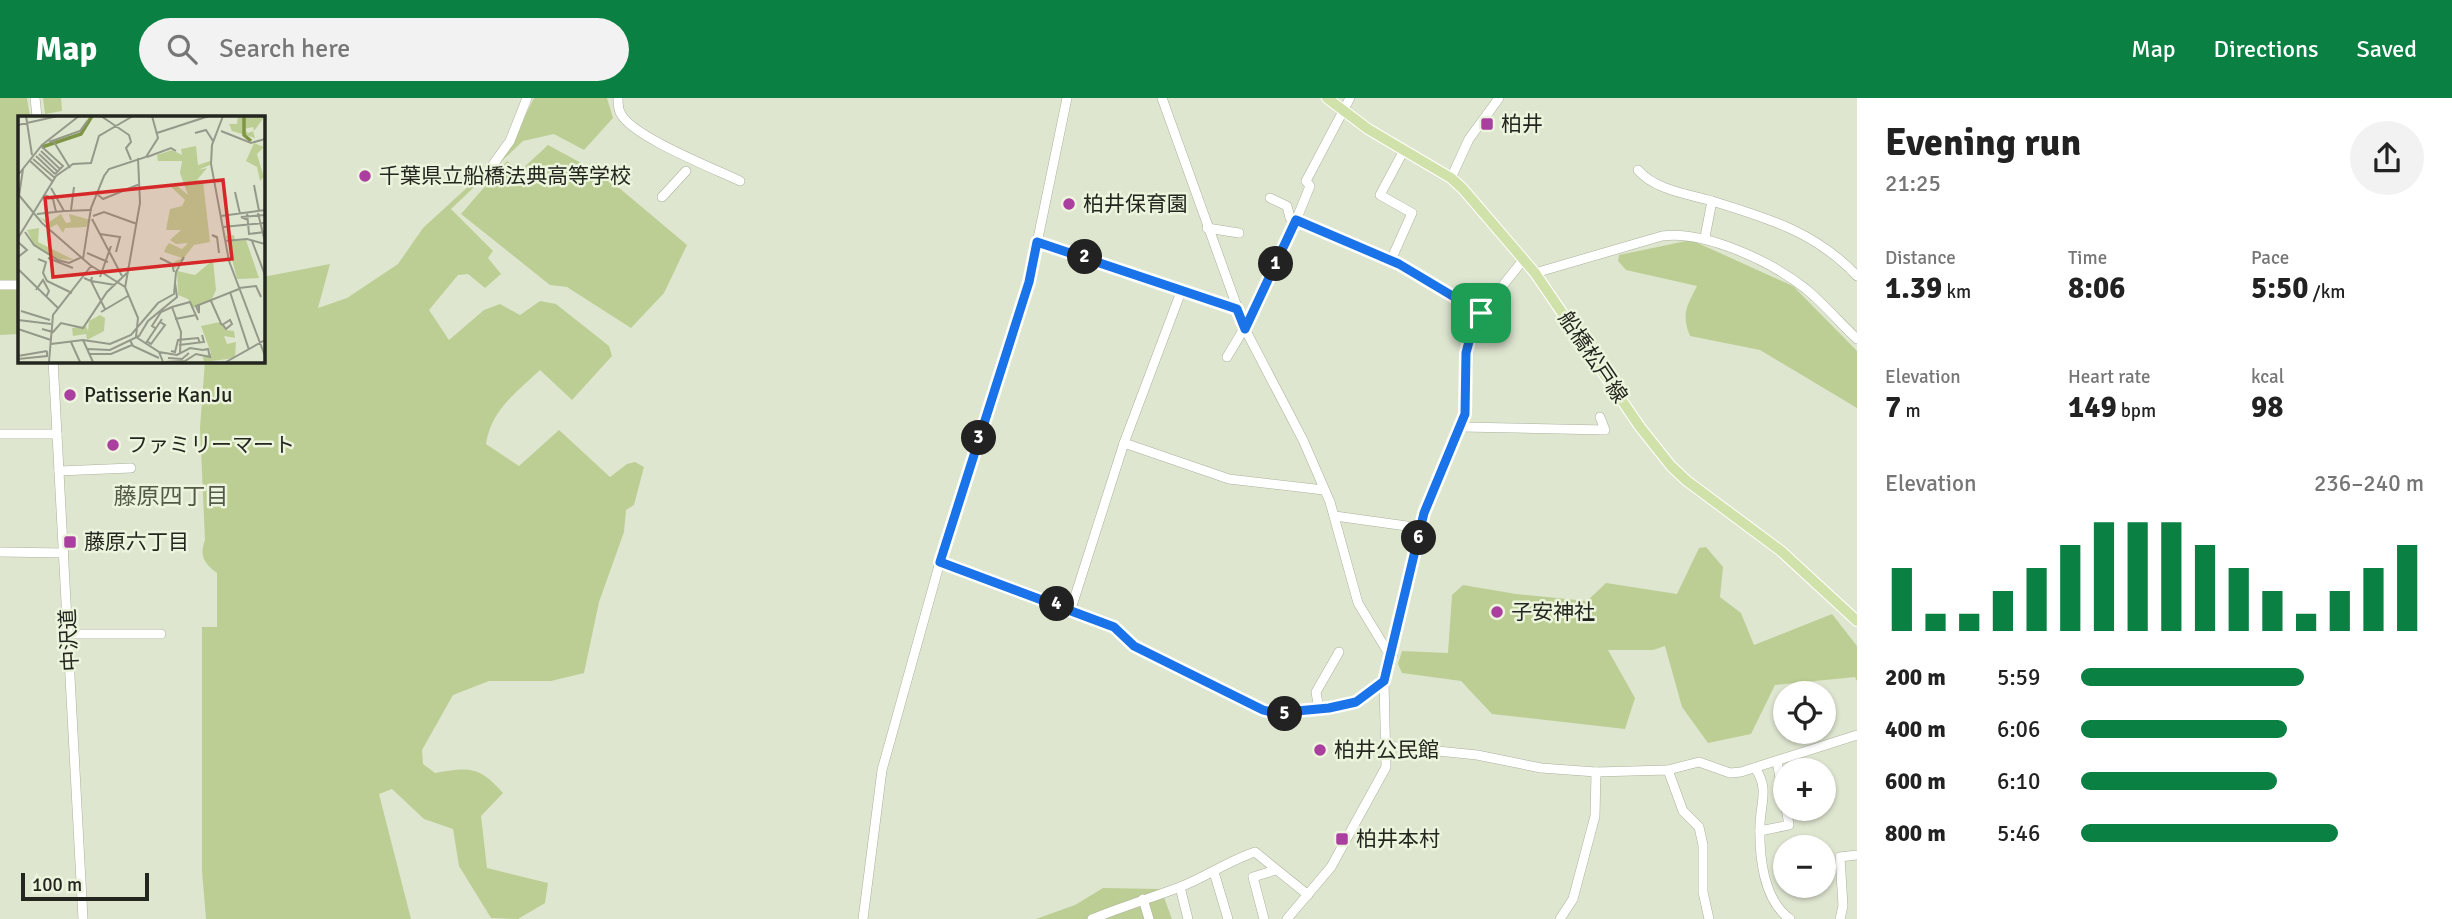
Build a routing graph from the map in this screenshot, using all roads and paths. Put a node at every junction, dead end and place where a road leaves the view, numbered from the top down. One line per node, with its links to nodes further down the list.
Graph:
1 (35, 98): 10 (street)
2 (527, 98): 12 (street)
3 (618, 98): 16 (street)
4 (1067, 98): 24 (street)
5 (1162, 98): 21 (street)
6 (1327, 98): 9 (main road, 船橋松戸線)
7 (1350, 98): 9 (street)
8 (1499, 98): 15 (street)
9 (1344, 111): 11 (main road, 船橋松戸線); 20 (street)
10 (37, 116)
11 (1403, 152): 15 (main road, 船橋松戸線); 25 (street)
12 (492, 166)
13 (1638, 170): 19 (street)
14 (686, 172): 17 (street)
15 (1451, 178): 26 (main road, 船橋松戸線)
16 (740, 181)
17 (662, 197)
18 (1270, 198): 20 (street)
19 (1712, 201): 23 (street); 28 (street)
20 (1296, 220): 25 (street); 35 (street)
21 (1207, 228): 22 (street); 32 (street)
22 (1239, 233)
23 (1705, 237): 27 (street); 36 (street)
24 (1037, 242): 31 (street); 51 (street)
25 (1391, 260): 33 (street)
26 (1523, 260): 27 (main road, 船橋松戸線); 33 (street)
27 (1535, 273): 53 (main road, 船橋松戸線)
28 (1857, 276)
29 (0, 285): 30 (street)
30 (18, 285)
31 (1182, 289): 32 (street); 43 (street)
32 (1237, 309): 35 (street)
33 (1481, 313): 40 (street)
34 (1857, 323): 36 (street)
35 (1245, 329): 37 (street); 46 (street)
36 (1853, 335)
37 (1227, 356)
38 (53, 362): 42 (street, 中沢道)
39 (1600, 417): 40 (street)
40 (1462, 427): 48 (street)
41 (0, 434): 42 (street)
42 (57, 434): 45 (street, 中沢道)
43 (1124, 443): 46 (street); 52 (street)
44 (131, 468): 45 (street)
45 (59, 471): 50 (street, 中沢道)
46 (1324, 490): 47 (street)
47 (1335, 516): 48 (street); 57 (street)
48 (1421, 528): 57 (street)
49 (0, 552): 50 (street)
50 (64, 553): 54 (street, 中沢道)
51 (940, 562): 52 (street); 76 (street)
52 (1071, 609): 59 (street)
53 (1857, 621)
54 (68, 634): 55 (street); 75 (street, 中沢道)
55 (161, 634)
56 (1339, 652): 59 (street)
57 (1393, 654): 58 (street)
58 (1384, 681): 59 (street); 61 (street)
59 (1319, 710)
60 (1857, 735): 62 (street)
61 (1388, 746): 66 (street); 73 (street)
62 (1786, 758)
63 (1773, 762): 64 (street)
64 (1755, 768): 65 (street); 68 (street)
65 (1668, 770): 66 (street); 84 (street)
66 (1596, 772): 83 (street)
67 (1788, 821): 68 (street)
68 (1760, 831): 85 (street)
69 (1857, 855): 86 (street)
70 (1276, 870): 71 (street); 73 (street); 81 (street)
71 (1214, 872): 72 (street); 80 (street)
72 (1180, 887): 74 (street); 79 (street)
73 (1308, 895): 82 (street)
74 (1143, 899): 77 (street); 78 (street)
75 (83, 919)
76 (863, 919)
77 (1091, 919)
78 (1149, 919)
79 (1188, 919)
80 (1228, 919)
81 (1264, 919)
82 (1287, 919)
83 (1560, 919)
84 (1709, 919)
85 (1790, 919)
86 (1840, 919)

